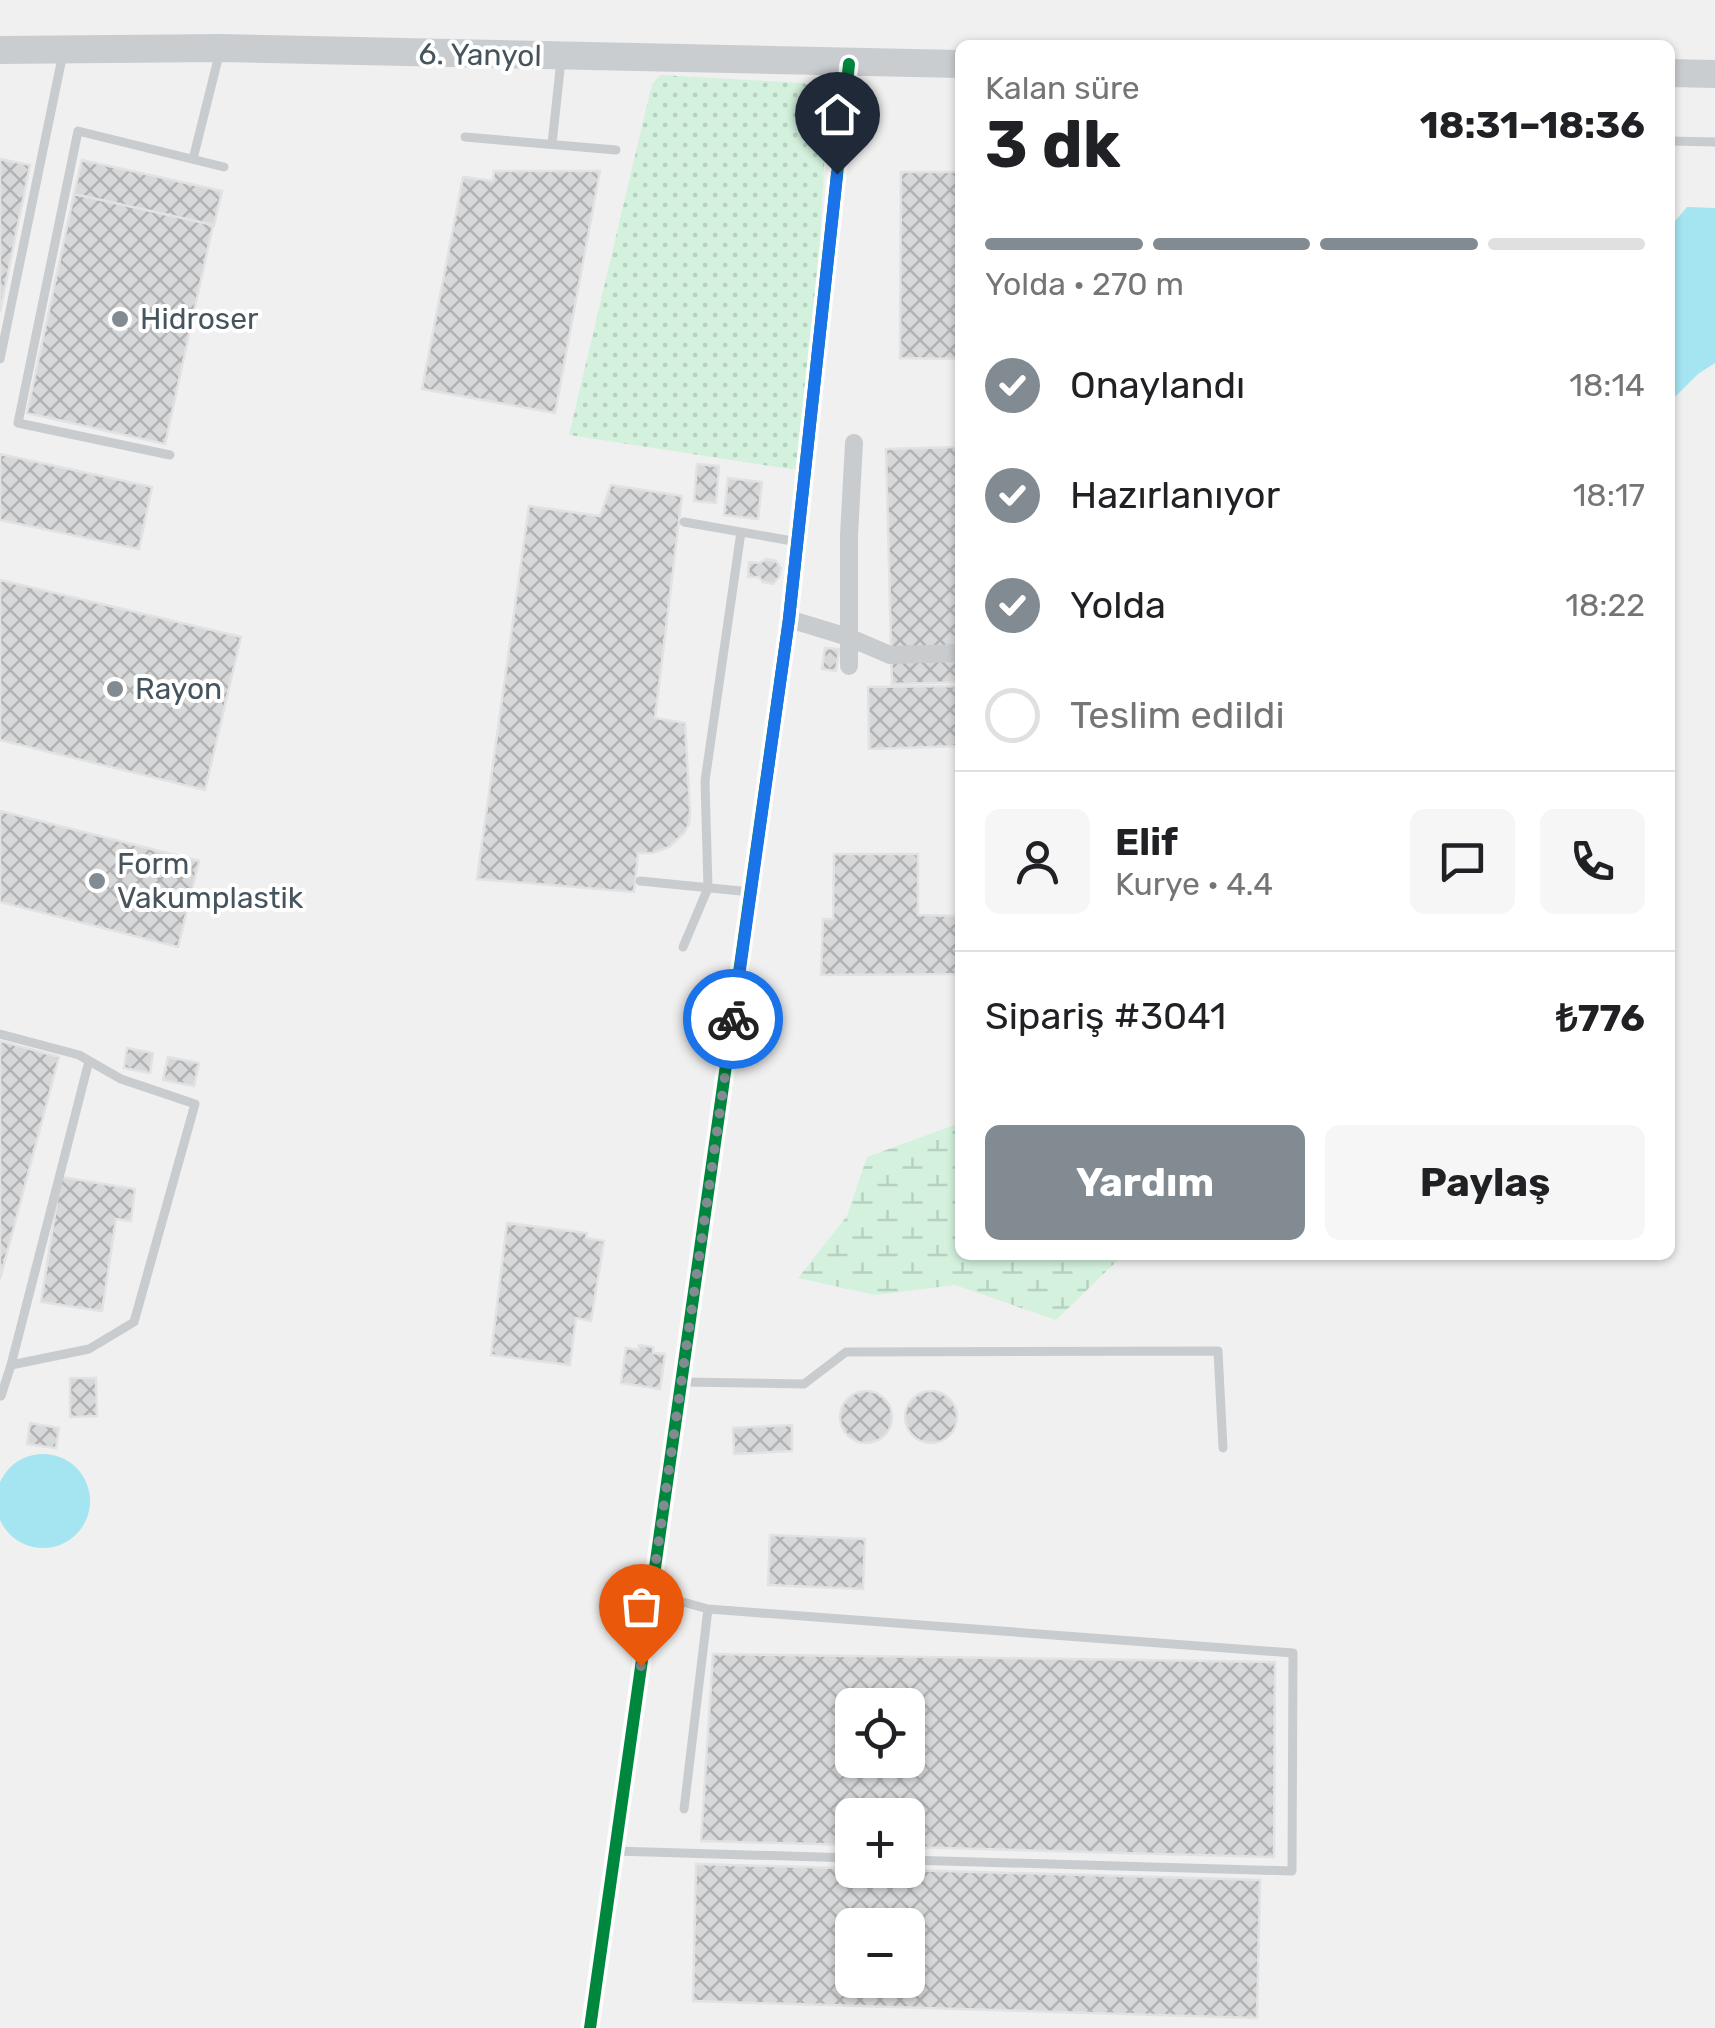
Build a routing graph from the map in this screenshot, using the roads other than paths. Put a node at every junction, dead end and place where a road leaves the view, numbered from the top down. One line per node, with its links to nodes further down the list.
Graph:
1 (220, 48): 3 (main road, 6. Yanyol); 4 (main road, 6. Yanyol); 14 (lane)
2 (0, 50): 3 (main road, 6. Yanyol)
3 (64, 50): 16 (lane)
4 (562, 57): 5 (main road, 6. Yanyol); 12 (lane)
5 (848, 64): 6 (main road, 6. Yanyol); 21 (street)
6 (955, 64)
7 (1675, 74): 8 (main road)
8 (1715, 74)
9 (465, 136): 12 (lane)
10 (1675, 141): 11 (lane)
11 (1715, 142)
12 (552, 144): 13 (lane)
13 (616, 150)
14 (193, 159): 15 (lane); 18 (lane)
15 (224, 168)
16 (0, 359)
17 (854, 443): 23 (street)
18 (170, 454)
19 (684, 522): 20 (lane)
20 (741, 532): 21 (lane); 27 (lane)
21 (798, 542): 22 (street)
22 (789, 619): 23 (street); 28 (street)
23 (848, 637): 24 (street); 25 (street)
24 (955, 654)
25 (849, 666)
26 (640, 881): 27 (lane)
27 (708, 888): 28 (lane); 29 (lane)
28 (751, 892): 33 (street)
29 (683, 947)
30 (0, 1034): 31 (lane)
31 (89, 1061): 32 (lane); 32 (lane)
32 (12, 1365): 34 (lane)
33 (681, 1382): 35 (lane); 36 (street)
34 (1, 1396)
35 (1224, 1448)
36 (651, 1593): 37 (lane); 39 (street)
37 (708, 1609): 38 (lane); 41 (lane)
38 (684, 1809)
39 (614, 1851): 40 (lane); 42 (street)
40 (835, 1858)
41 (925, 1861)
42 (590, 2028)

